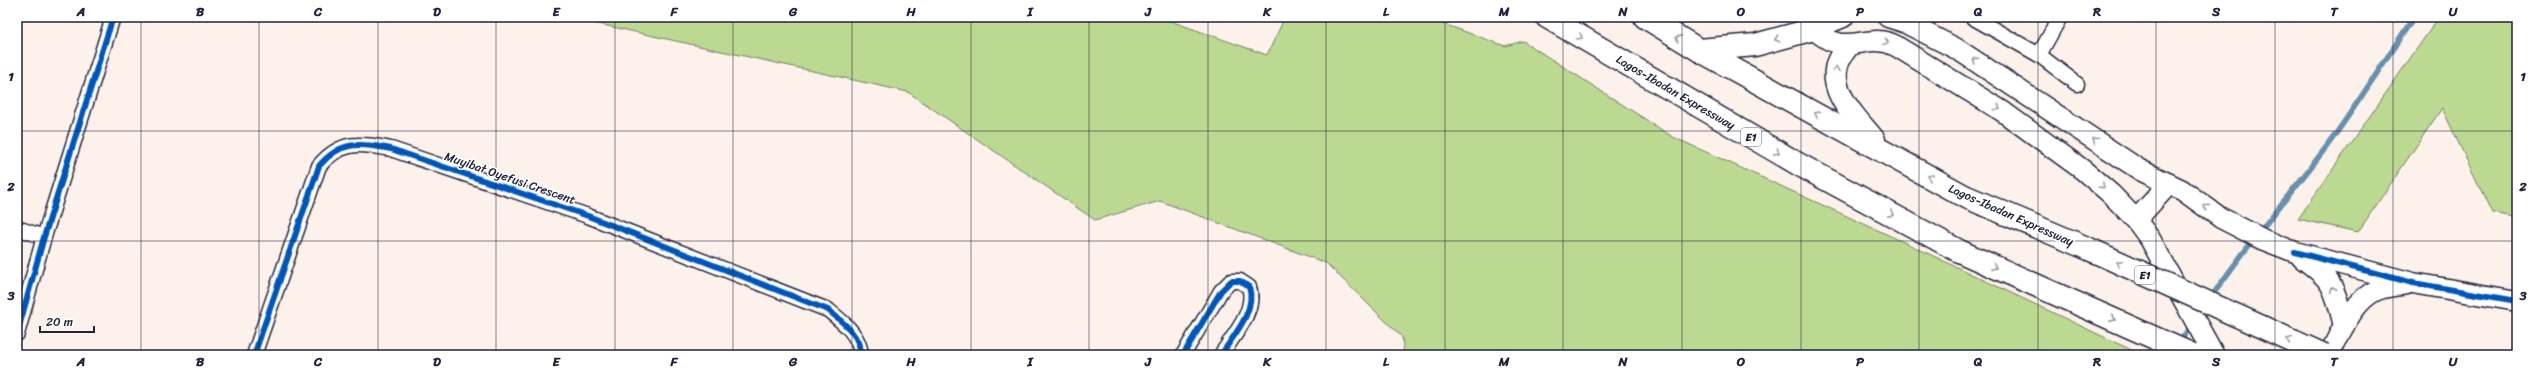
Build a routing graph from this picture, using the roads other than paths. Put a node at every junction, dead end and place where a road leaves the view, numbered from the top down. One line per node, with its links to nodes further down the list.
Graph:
1 (113, 17): 17 (street)
2 (1547, 17): 27 (highway, Lagos-Ibadan Expressway / E1, one-way to 27)
3 (1645, 17): 10 (highway, Lagos-Ibadan Expressway / E1, one-way to 3)
4 (1843, 17): 8 (main road)
5 (1888, 17): 14 (main road, one-way to 5)
6 (1972, 17): 11 (street)
7 (2060, 17): 11 (street)
8 (1814, 23): 9 (main road); 10 (highway, one-way to 10)
9 (1848, 46): 13 (highway, one-way to 9); 15 (main road, one-way to 15)
10 (1699, 50): 13 (highway, Lagos-Ibadan Expressway / E1, one-way to 10)
11 (2039, 55): 12 (street)
12 (2077, 84)
13 (1881, 149): 29 (highway, Lagos-Ibadan Expressway / E1, one-way to 13, bridge)
14 (2170, 184): 15 (main road); 18 (main road, one-way to 14)
15 (2136, 220): 28 (main road)
16 (17, 228): 17 (street)
17 (44, 237): 22 (street)
18 (2295, 252): 19 (main road); 21 (main road, one-way to 18)
19 (2413, 283): 20 (main road); 21 (main road)
20 (2517, 301)
21 (2344, 326): 30 (main road)
22 (17, 334)
23 (254, 355): 24 (street, Muyibat Oyefusi Crescent)
24 (861, 355)
25 (1183, 355): 26 (street)
26 (1221, 355)
27 (2193, 355)
28 (2214, 355)
29 (2324, 355)
30 (2329, 355)

